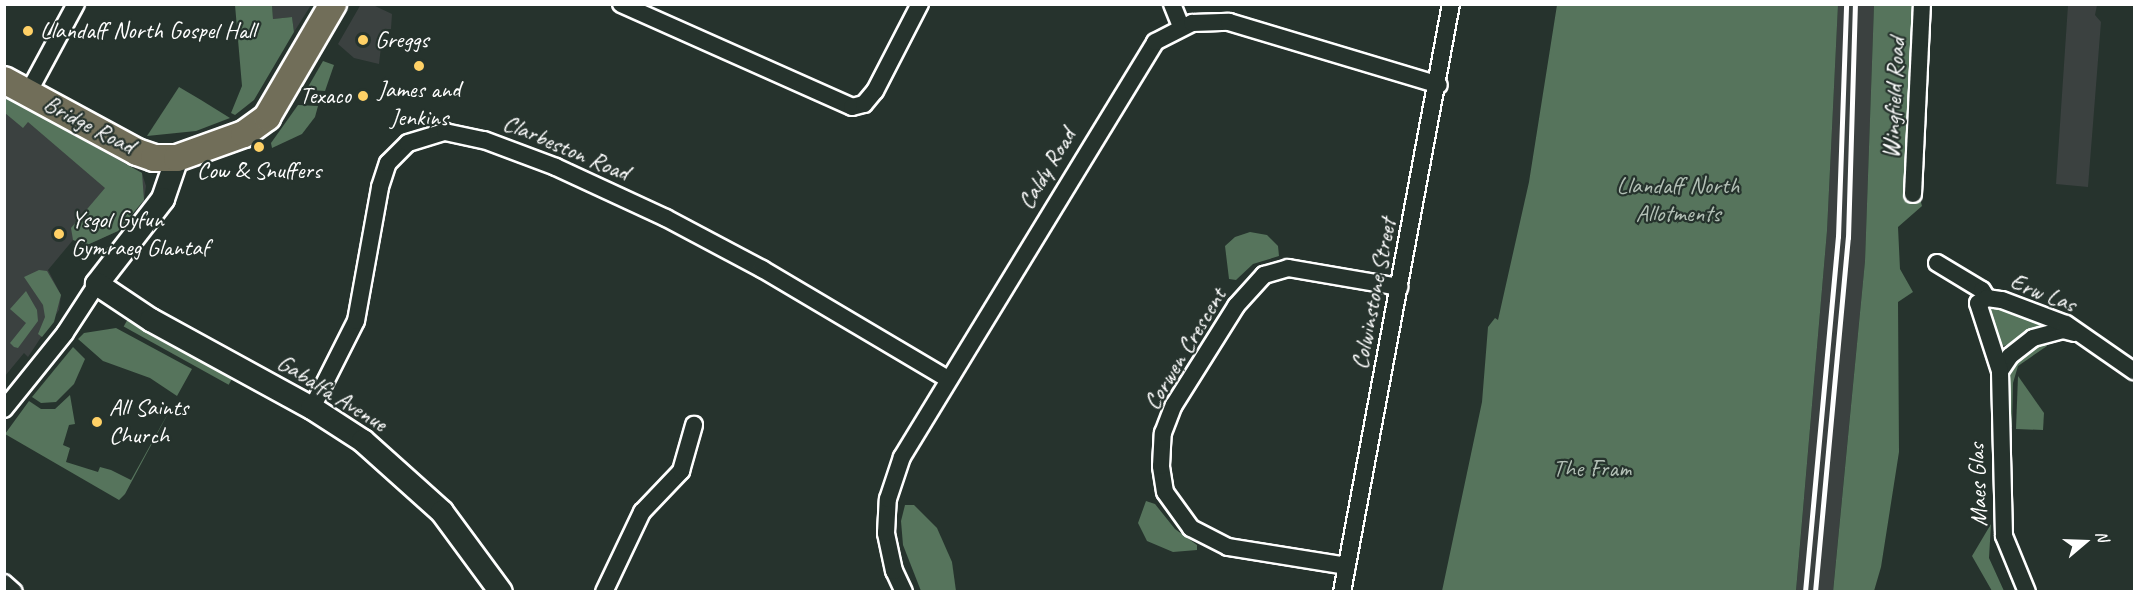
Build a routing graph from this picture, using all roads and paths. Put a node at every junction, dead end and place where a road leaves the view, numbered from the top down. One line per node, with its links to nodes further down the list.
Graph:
1 (76, 4): 11 (street)
2 (333, 4): 12 (main road)
3 (621, 4): 4 (street)
4 (920, 4)
5 (1172, 4): 8 (street)
6 (1452, 4): 10 (street, Colwinstone Street)
7 (1923, 4): 13 (street, Wingfield Road)
8 (1181, 26): 10 (street); 21 (street, Caldy Road)
9 (4, 80): 11 (main road, Bridge Road)
10 (1439, 85): 16 (street, Colwinstone Street)
11 (28, 93): 12 (main road, Bridge Road)
12 (177, 158): 15 (street)
13 (1913, 194)
14 (1938, 263): 17 (street, Erw Las)
15 (97, 284): 22 (street, Gabalfa Avenue); 23 (street)
16 (1399, 287): 25 (street, Colwinstone Street); 25 (street, Corwen Crescent)
17 (1987, 298): 18 (street, Erw Las); 19 (street, Erw Las)
18 (2082, 334): 19 (street, Erw Las); 20 (street, Erw Las)
19 (2001, 371): 32 (street, Maes Glas)
20 (2134, 371)
21 (948, 379): 22 (street, Clarbeston Road); 30 (street, Caldy Road)
22 (312, 408): 28 (street, Gabalfa Avenue)
23 (4, 409)
24 (694, 425): 29 (street)
25 (1347, 566): 31 (street, Colwinstone Street)
26 (4, 583): 27 (street)
27 (14, 591)
28 (501, 591)
29 (604, 591)
30 (904, 591)
31 (1342, 591)
32 (2027, 591)

